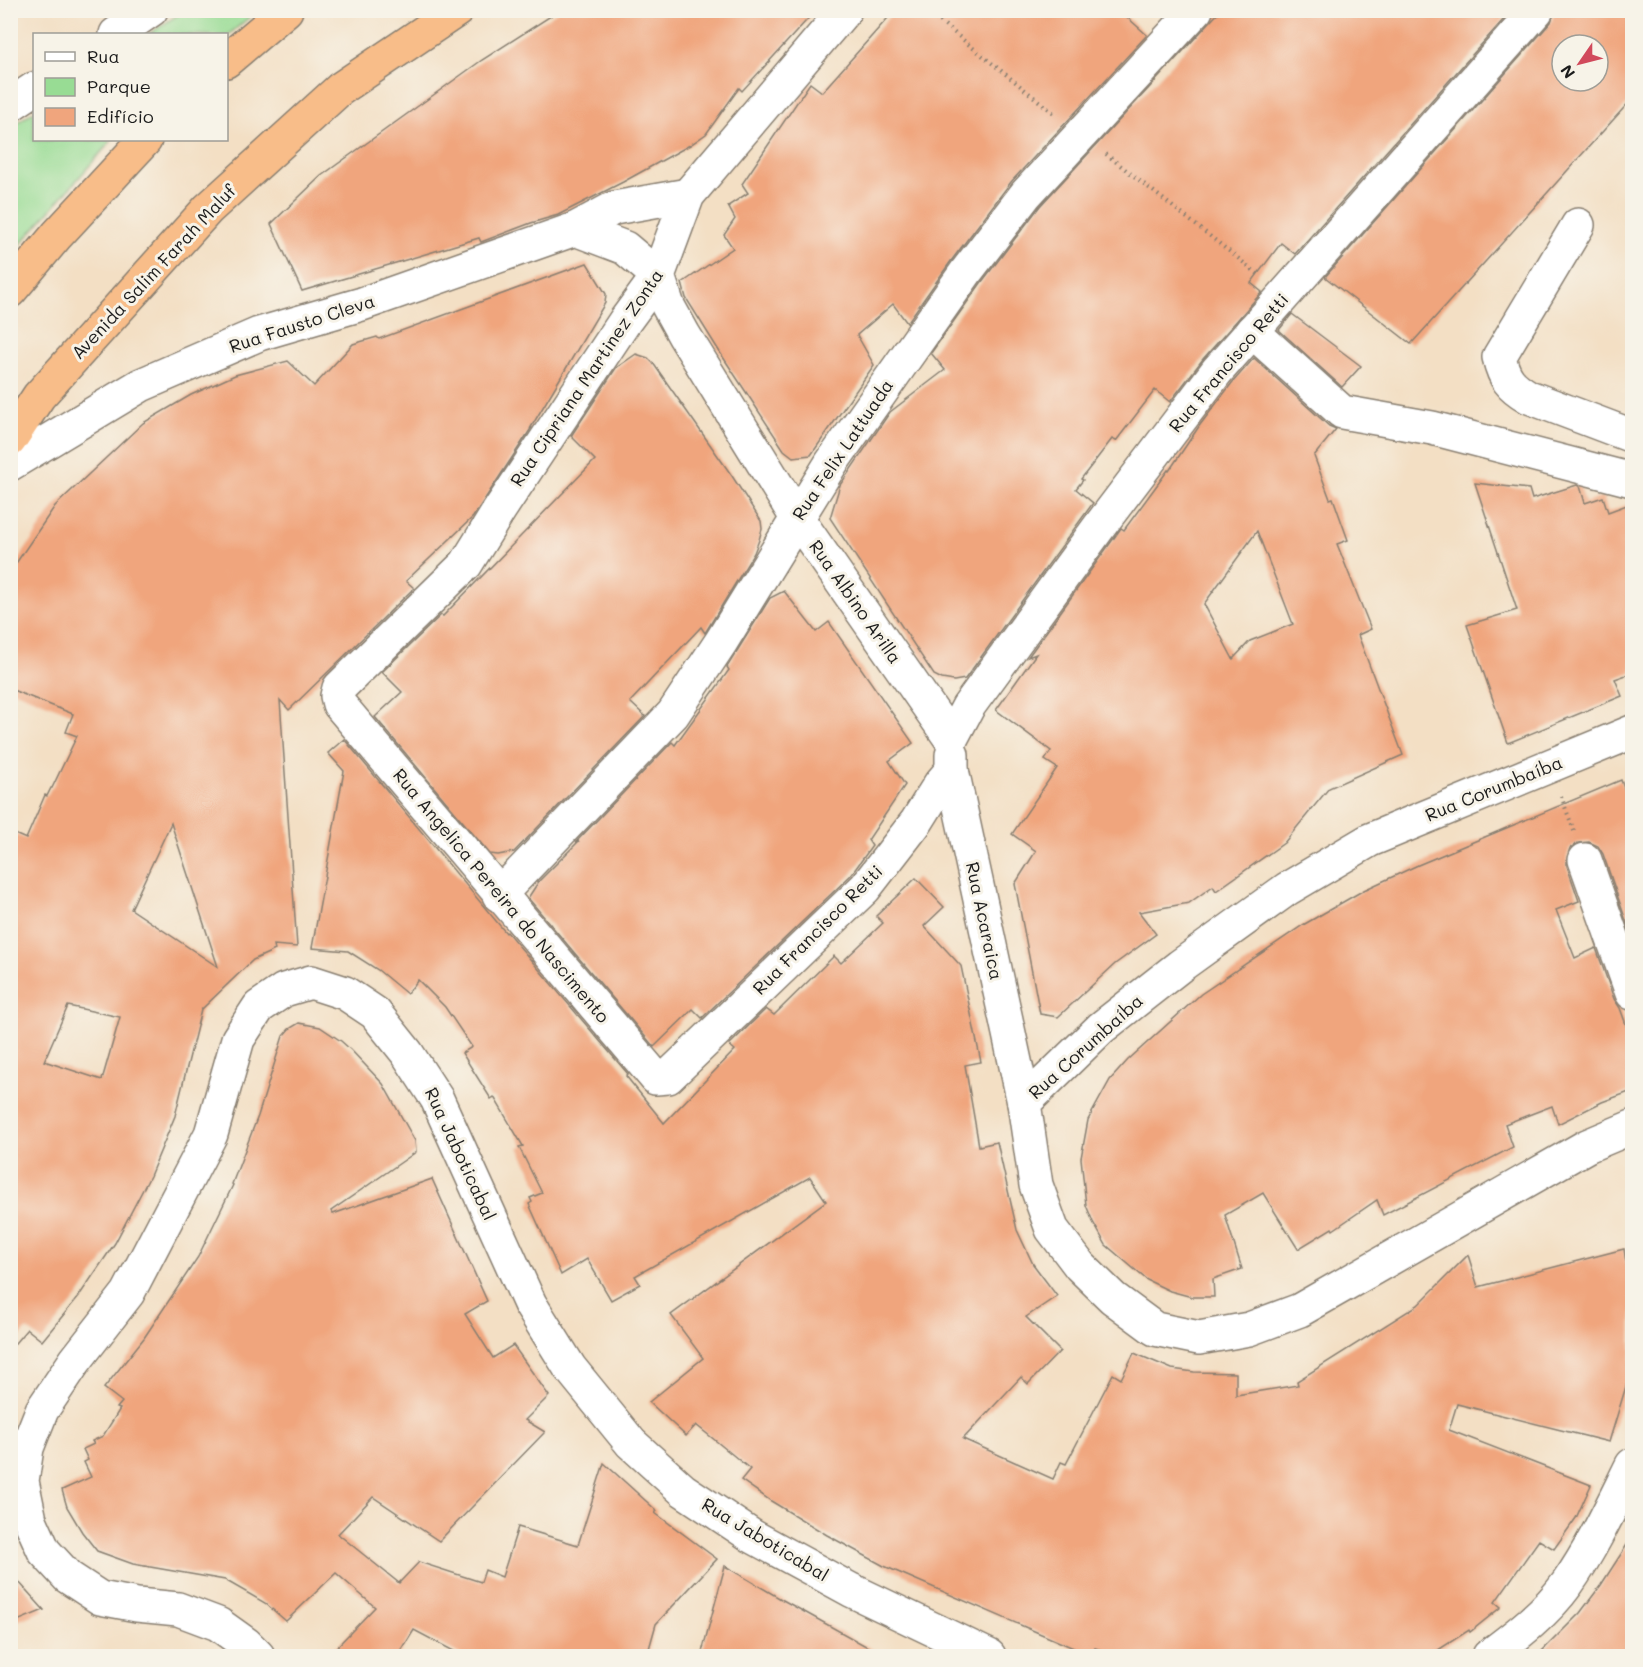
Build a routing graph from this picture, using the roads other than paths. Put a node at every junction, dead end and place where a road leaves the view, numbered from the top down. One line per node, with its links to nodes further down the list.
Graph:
1 (151, 10): 7 (street)
2 (286, 10): 8 (highway)
3 (457, 10): 17 (highway, Avenida Salim Farah Maluf)
4 (845, 10): 10 (street, Rua Cipriana Martinez Zonta)
5 (1196, 10): 20 (street, Rua Felix Lattuada)
6 (1537, 10): 15 (street, Rua Francisco Retti)
7 (117, 33)
8 (228, 59)
9 (144, 141): 14 (highway)
10 (688, 195): 12 (street, Rua Fausto Cleva); 13 (street, Rua Cipriana Martinez Zonta)
11 (1578, 225): 16 (street)
12 (575, 229): 13 (street); 18 (street, Rua Fausto Cleva)
13 (658, 276): 20 (street, Rua Albino Arilla); 21 (street, Rua Cipriana Martinez Zonta)
14 (10, 291)
15 (1252, 331): 19 (street); 23 (street, Rua Francisco Retti)
16 (1632, 436)
17 (10, 440)
18 (10, 464)
19 (1632, 480)
20 (797, 518): 23 (street, Rua Albino Arilla); 25 (street, Rua Felix Lattuada)
21 (339, 704): 25 (street, Rua Angelica Pereira do Nascimento)
22 (1632, 732): 28 (street, Rua Corumbaíba)
23 (952, 754): 27 (street, Rua Francisco Retti); 28 (street, Rua Acaraica)
24 (1585, 860): 26 (street)
25 (499, 895): 27 (street, Rua Angelica Pereira do Nascimento)
26 (1632, 993)
27 (668, 1077)
28 (1024, 1103): 29 (street, Rua Corumbaíba)
29 (1632, 1127)
30 (1632, 1465): 33 (street)
31 (258, 1656): 32 (street, Rua Jaboticabal)
32 (989, 1656)
33 (1489, 1656)

